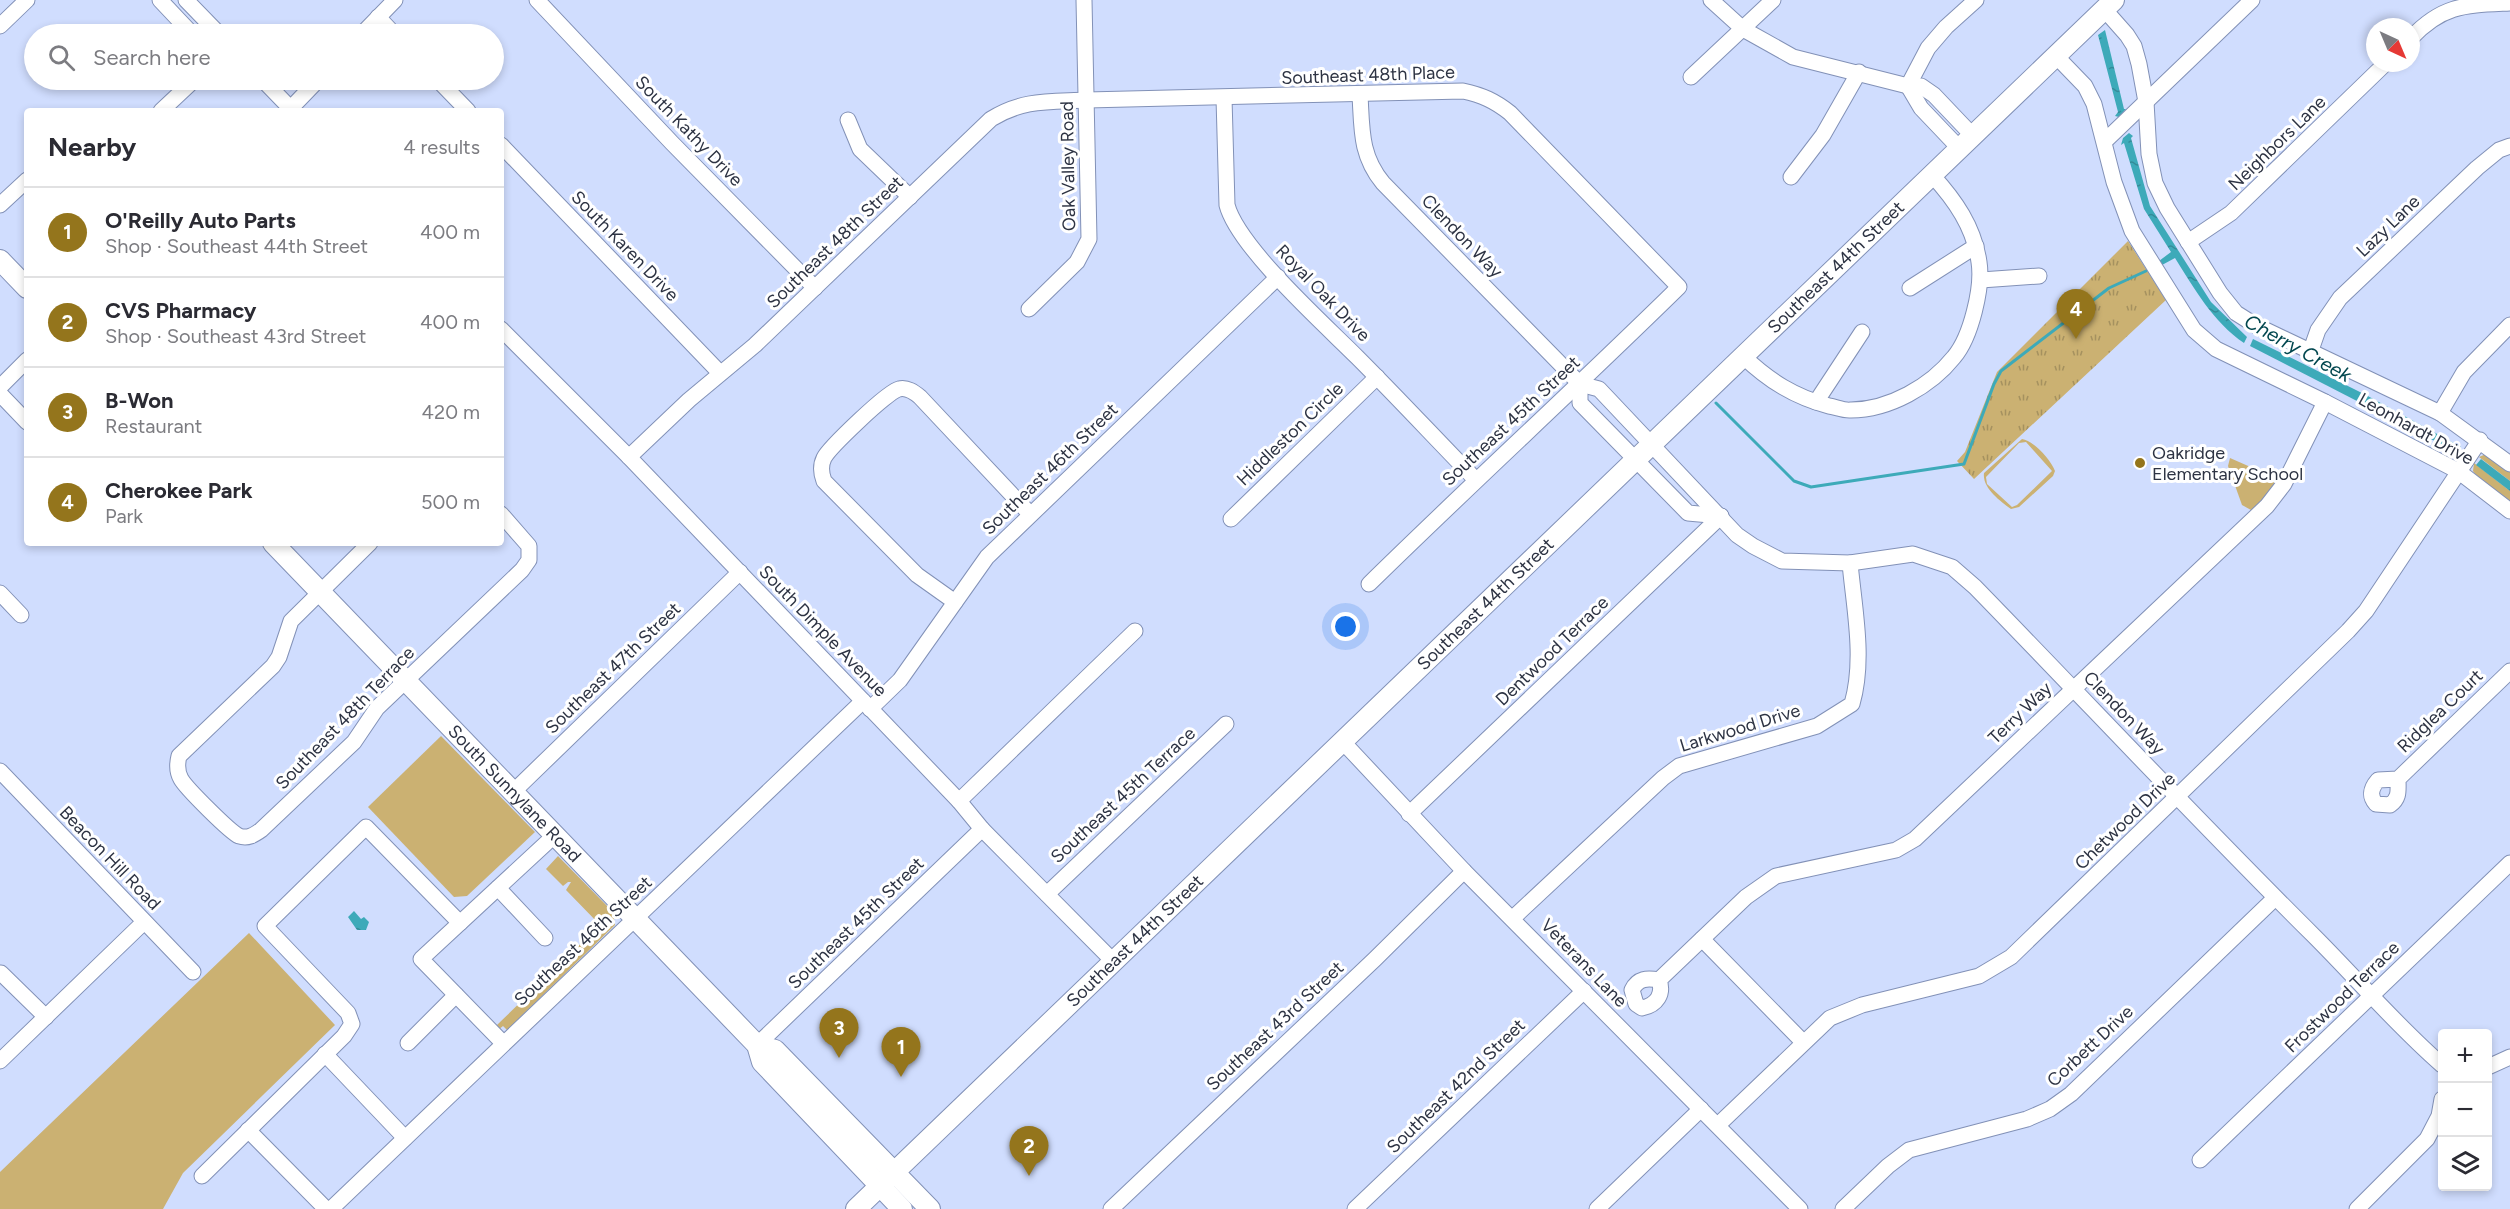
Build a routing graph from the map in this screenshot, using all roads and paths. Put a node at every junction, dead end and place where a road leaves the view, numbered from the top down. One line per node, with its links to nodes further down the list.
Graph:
1 (27, 0): 18 (street)
2 (160, 0): 14 (street)
3 (186, 0): 15 (street)
4 (395, 0): 13 (street)
5 (537, 0): 56 (street, South Kathy Drive)
6 (1084, 0): 32 (street, Oak Valley Road)
7 (1711, 0): 19 (street)
8 (1773, 0): 19 (street)
9 (1976, 0): 25 (street)
10 (2252, 0): 33 (street)
11 (2510, 3): 20 (street)
12 (2109, 5): 21 (main road, Southeast 44th Street); 33 (street, Leonhardt Drive)
13 (378, 17): 16 (street); 17 (street)
14 (183, 24)
15 (209, 24)
16 (371, 24)
17 (385, 24)
18 (0, 26)
19 (1743, 29): 22 (street); 24 (street)
20 (2420, 29)
21 (2056, 56): 39 (street, Leonhardt Drive); 40 (main road, Southeast 44th Street)
22 (1859, 72): 25 (street); 44 (street)
23 (2377, 72): 48 (street, Neighbors Lane)
24 (1691, 77)
25 (1908, 86): 40 (street)
26 (183, 90): 34 (street)
27 (273, 90): 35 (street)
28 (309, 90): 36 (street)
29 (448, 90): 37 (street)
30 (1360, 95): 31 (street, Southeast 48th Place); 55 (street, Southeast 48th Place); 67 (street, Clendon Way)
31 (1224, 98): 32 (street, Southeast 48th Place); 52 (street, Royal Oak Drive)
32 (1087, 100): 46 (street, Southeast 48th Street); 58 (street, Oak Valley Road)
33 (2146, 102): 39 (street); 48 (street, Leonhardt Drive)
34 (164, 108)
35 (290, 108)
36 (294, 108)
37 (465, 108)
38 (848, 120): 46 (street)
39 (2105, 141): 71 (street, Leonhardt Drive)
40 (1966, 142): 43 (main road, Southeast 44th Street)
41 (2510, 146): 62 (street, Lazy Lane)
42 (504, 148): 65 (street, South Karen Drive)
43 (1932, 175): 49 (street); 63 (main road, Southeast 44th Street)
44 (1791, 177)
45 (24, 183): 47 (street)
46 (910, 197): 56 (street, Southeast 48th Street)
47 (0, 205)
48 (2188, 242): 62 (street, Leonhardt Drive)
49 (1976, 246): 53 (street); 57 (street)
50 (3, 270): 54 (main road)
51 (2039, 276): 53 (street)
52 (1278, 277): 66 (street, Royal Oak Drive); 83 (street, Southeast 46th Street)
53 (1980, 280): 70 (street)
54 (24, 286)
55 (1679, 287): 67 (street, Southeast 45th Street)
56 (815, 288): 65 (street, Southeast 48th Street)
57 (1910, 288)
58 (1029, 309)
59 (2510, 324): 72 (street)
60 (504, 332): 76 (street, South Dimple Avenue)
61 (1862, 332): 70 (street)
62 (2311, 350): 72 (street, Leonhardt Drive)
63 (1743, 356): 70 (street); 74 (main road, Southeast 44th Street)
64 (24, 363): 68 (street)
65 (720, 373): 76 (street, Southeast 48th Street)
66 (1377, 377): 79 (street, Royal Oak Drive); 86 (street, Hiddleston Circle)
67 (1580, 384): 74 (street, Clendon Way); 78 (street, Clendon Way); 79 (street, Southeast 45th Street)
68 (0, 387)
69 (0, 394): 73 (street)
70 (1816, 402)
71 (2325, 402): 75 (street, Leonhardt Drive); 99 (street, Terry Way)
72 (2440, 413): 75 (street, Leonhardt Drive)
73 (24, 419)
74 (1658, 449): 78 (main road, Southeast 44th Street); 80 (street, Clendon Way)
75 (2469, 456): 77 (street, Leonhardt Drive); 82 (street, Leonhardt Drive); 106 (street, Chetwood Drive)
76 (629, 457): 90 (street, South Dimple Avenue)
77 (2510, 464)
78 (1642, 465): 81 (street, Clendon Way); 102 (main road, Southeast 44th Street)
79 (1475, 479): 91 (street, Southeast 45th Street)
80 (1688, 480): 81 (street); 84 (street, Clendon Way)
81 (1672, 496): 84 (street, Clendon Way)
82 (2510, 511)
83 (1030, 514): 94 (street, Southeast 46th Street); 94 (street)
84 (1721, 516): 89 (street, Clendon Way); 108 (street, Dentwood Terrace)
85 (504, 517): 98 (street, Southeast 48th Terrace)
86 (1230, 519)
87 (276, 546): 92 (main road, South Sunnylane Road)
88 (367, 546): 92 (street)
89 (1850, 563): 99 (street, Clendon Way); 117 (street, Larkwood Drive)
90 (740, 573): 100 (street, South Dimple Avenue); 105 (street, Southeast 47th Street)
91 (1369, 584)
92 (320, 592): 98 (main road, South Sunnylane Road); 98 (street, Southeast 48th Terrace)
93 (0, 593): 95 (street)
94 (955, 602): 100 (street, Southeast 46th Street)
95 (21, 615)
96 (1135, 631): 107 (street)
97 (2510, 671): 104 (street, Ridglea Court)
98 (406, 681): 105 (main road, South Sunnylane Road)
99 (2074, 689): 106 (street, Clendon Way); 121 (street, Terry Way)
100 (867, 705): 107 (street, South Dimple Avenue); 116 (street, Southeast 46th Street)
101 (1227, 724): 114 (street, Southeast 45th Terrace)
102 (1343, 742): 108 (street, Veterans Lane); 122 (main road, Southeast 44th Street)
103 (1, 774): 118 (street, Beacon Hill Road)
104 (2398, 779)
105 (513, 792): 110 (main road, South Sunnylane Road)
106 (2178, 797): 115 (street, Clendon Way); 130 (street, Chetwood Drive)
107 (959, 801): 109 (street, South Dimple Avenue)
108 (1409, 814): 112 (street, Veterans Lane)
109 (982, 829): 114 (street, South Dimple Avenue); 133 (street, Southeast 45th Street)
110 (555, 835): 113 (street); 116 (main road, South Sunnylane Road)
111 (2510, 863): 128 (street, Frostwood Terrace)
112 (1464, 871): 117 (street, Veterans Lane); 153 (street, Southeast 43rd Street)
113 (498, 888): 119 (street); 120 (street)
114 (1047, 894): 122 (street, South Dimple Avenue)
115 (2275, 898): 128 (street, Clendon Way); 157 (street, Corbett Drive)
116 (636, 918): 132 (street, Southeast 46th Street); 133 (main road, South Sunnylane Road)
117 (1513, 918): 126 (street, Veterans Lane)
118 (144, 921): 123 (street, Beacon Hill Road); 129 (street)
119 (459, 923): 127 (street); 134 (street)
120 (545, 938)
121 (1702, 939): 125 (street, Terry Way); 130 (street)
122 (1114, 962): 145 (main road, Southeast 44th Street)
123 (193, 972)
124 (1, 973): 129 (street)
125 (1659, 980)
126 (1584, 991): 139 (street, Veterans Lane); 154 (street, Southeast 42nd Street)
127 (456, 995): 131 (street); 132 (street)
128 (2372, 995): 137 (street, Clendon Way); 144 (street, Frostwood Terrace)
129 (46, 1017): 136 (street)
130 (1803, 1042): 141 (street, Chetwood Drive)
131 (408, 1043)
132 (503, 1043): 143 (street, Southeast 46th Street)
133 (757, 1045): 145 (main road, South Sunnylane Road); 147 (main road, South Sunnylane Road)
134 (325, 1054): 142 (street); 143 (street)
135 (2510, 1057): 138 (street)
136 (0, 1061)
137 (2438, 1062)
138 (2492, 1065)
139 (1701, 1109): 141 (street, Veterans Lane); 155 (street)
140 (2438, 1118): 158 (street)
141 (1718, 1125): 156 (street, Veterans Lane)
142 (248, 1130): 146 (street); 148 (street)
143 (405, 1138): 149 (street, Southeast 46th Street)
144 (2200, 1160)
145 (894, 1172): 147 (main road, Southeast 44th Street); 152 (main road, South Sunnylane Road)
146 (202, 1176)
147 (880, 1186): 150 (main road, Southeast 44th Street); 151 (main road, South Sunnylane Road)
148 (316, 1206)
149 (331, 1209)
150 (856, 1209)
151 (902, 1209)
152 (930, 1209)
153 (1111, 1209)
154 (1355, 1209)
155 (1597, 1209)
156 (1800, 1209)
157 (1843, 1209)
158 (2357, 1209)

